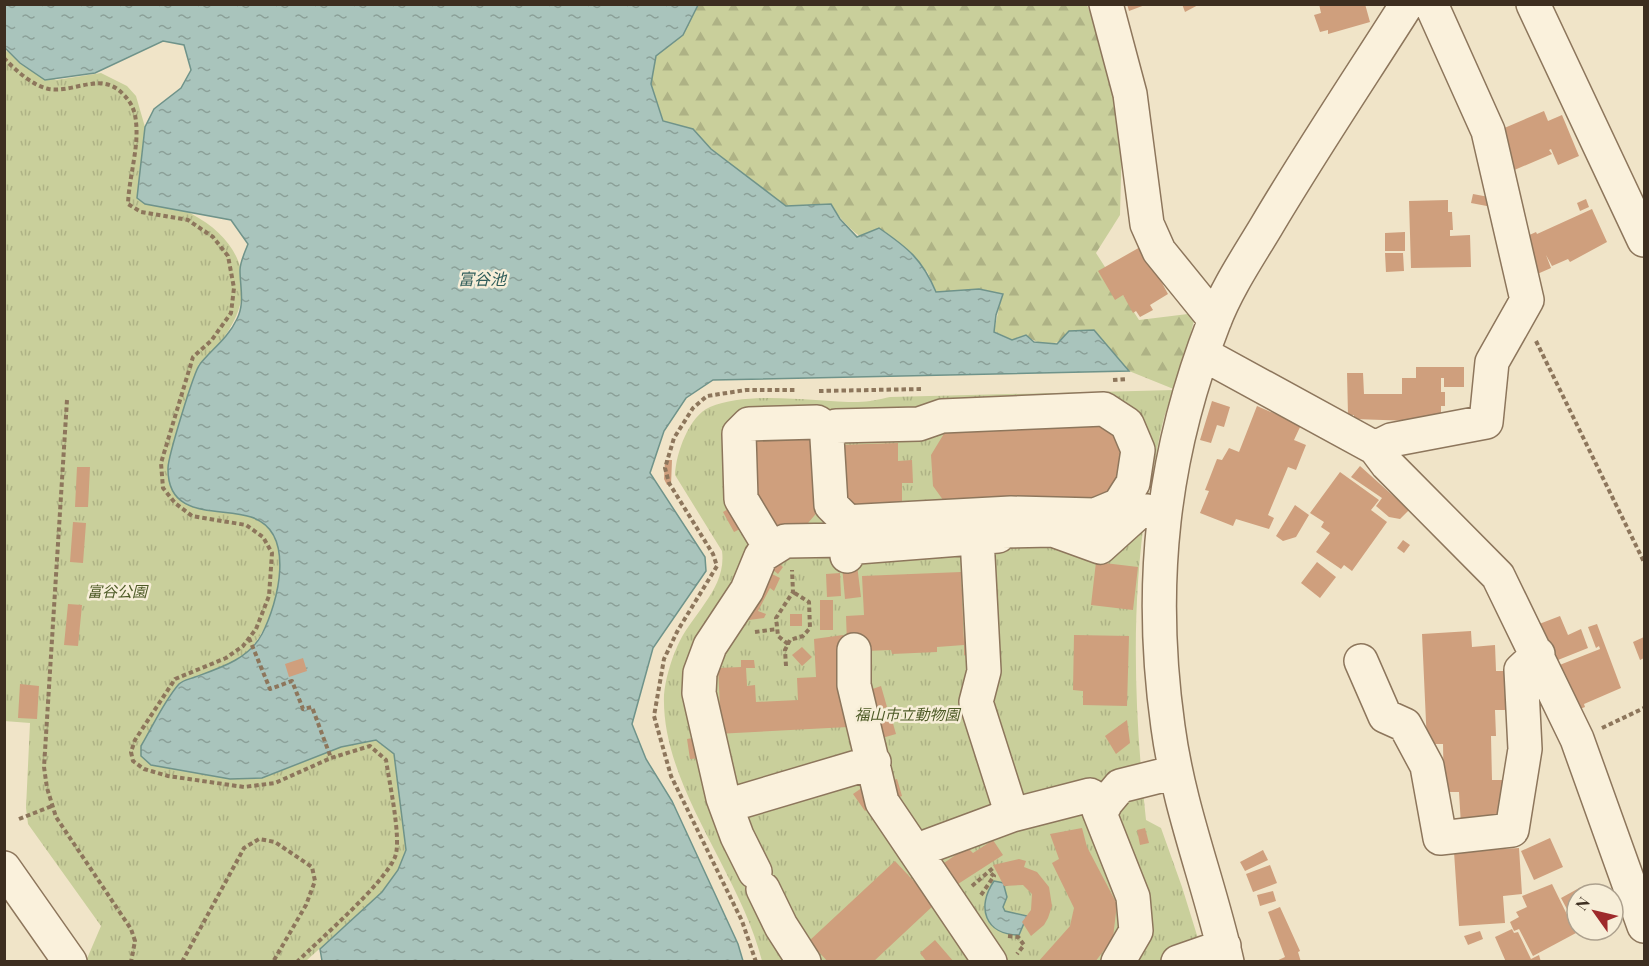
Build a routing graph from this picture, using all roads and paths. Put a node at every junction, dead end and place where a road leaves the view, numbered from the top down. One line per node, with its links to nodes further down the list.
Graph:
1 (1106, 4): 8 (street)
2 (1407, 4): 8 (street)
3 (1431, 4): 7 (street)
4 (1533, 4): 6 (street)
5 (4, 58): 19 (path)
6 (1644, 240)
7 (1527, 300): 12 (street); 17 (path)
8 (1215, 320): 9 (street)
9 (1203, 354): 12 (street); 13 (street)
10 (67, 400): 31 (path)
11 (832, 432): 15 (street); 15 (street); 16 (street)
12 (1376, 448): 22 (street)
13 (1163, 514): 14 (street); 29 (street)
14 (989, 534): 15 (street); 33 (street)
15 (845, 541): 16 (street)
16 (782, 545): 18 (path); 32 (street)
17 (1644, 562)
18 (793, 592): 20 (path); 20 (path)
19 (249, 638): 27 (path); 27 (path)
20 (788, 644): 24 (path)
21 (854, 650): 28 (street)
22 (1538, 654): 23 (street); 26 (street)
23 (1361, 661)
24 (786, 666)
25 (1644, 708): 26 (path)
26 (1577, 739): 37 (street)
27 (331, 758): 43 (path)
28 (874, 762): 32 (street); 35 (street)
29 (1176, 771): 30 (street); 38 (street)
30 (1105, 805): 33 (street); 46 (street)
31 (52, 806): 34 (path); 40 (path)
32 (726, 806): 44 (street)
33 (1012, 815): 35 (street)
34 (19, 819)
35 (915, 851): 45 (street)
36 (4, 868): 39 (street)
37 (1644, 926)
38 (1225, 954): 47 (street)
39 (70, 962)
40 (131, 962)
41 (182, 962): 42 (path)
42 (273, 962)
43 (297, 962)
44 (804, 962)
45 (990, 962)
46 (1118, 962)
47 (1178, 962)

